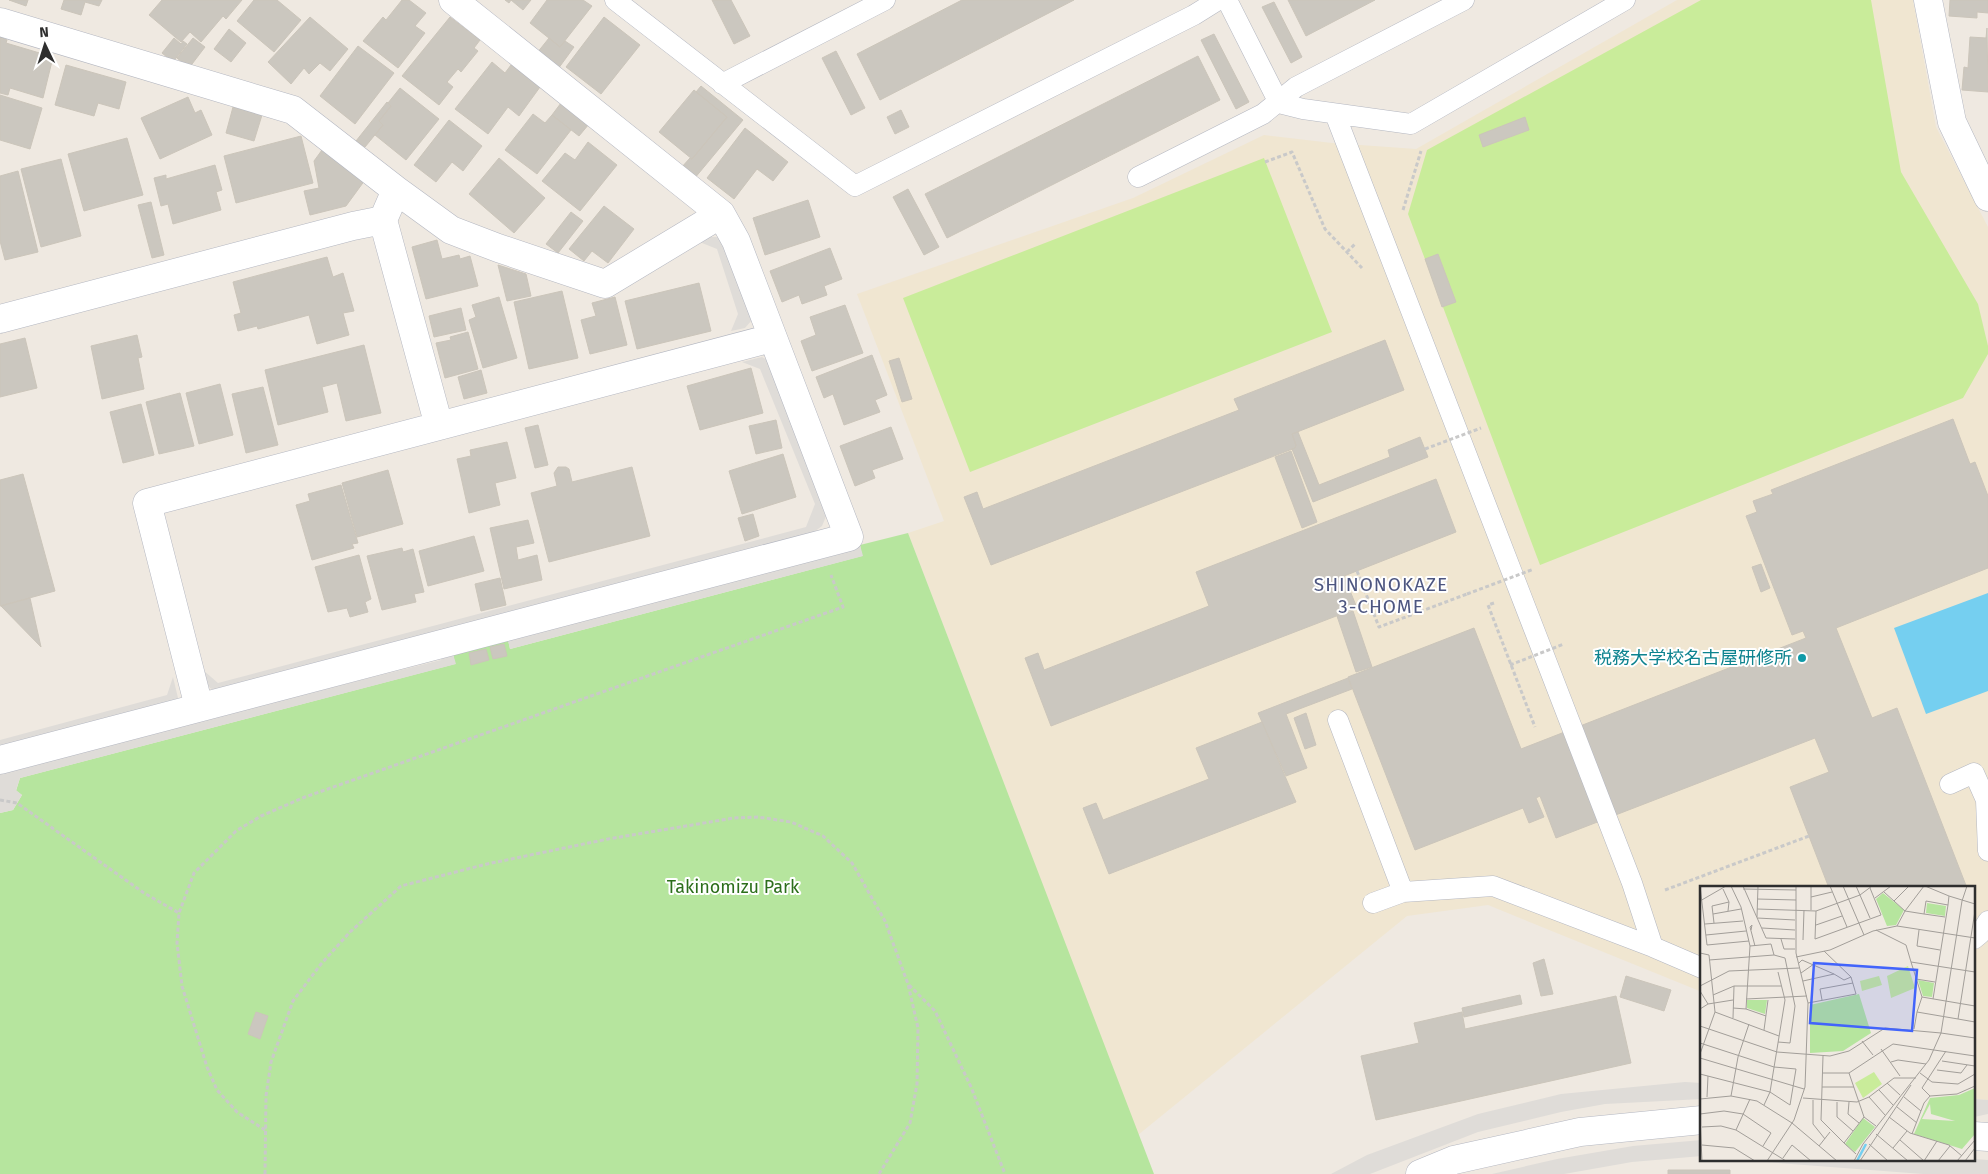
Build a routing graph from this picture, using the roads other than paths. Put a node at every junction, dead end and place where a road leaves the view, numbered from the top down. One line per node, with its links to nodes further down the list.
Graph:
1 (453, 0): 16 (street)
2 (615, 0): 10 (lane)
3 (885, 0): 10 (lane)
4 (1218, 0): 10 (lane)
5 (1227, 0): 11 (lane)
6 (1464, 0): 11 (lane)
7 (1625, 0): 12 (lane)
8 (1928, 0): 14 (street)
9 (0, 22): 15 (street)
10 (722, 84)
11 (1279, 103): 12 (lane); 13 (lane)
12 (1335, 114): 30 (lane)
13 (1138, 176)
14 (1985, 187)
15 (396, 190): 16 (street); 17 (street)
16 (722, 214): 19 (street)
17 (383, 220): 18 (street); 20 (street)
18 (0, 319)
19 (772, 338): 20 (street); 21 (street)
20 (438, 426): 21 (street)
21 (199, 707): 23 (street)
22 (1338, 720): 26 (lane)
23 (0, 760)
24 (1950, 784): 25 (lane)
25 (1988, 851)
26 (1403, 892): 27 (lane); 30 (lane)
27 (1373, 903)
28 (1988, 921): 29 (lane)
29 (1976, 937)
30 (1652, 946): 31 (lane)
31 (1700, 967)
32 (1700, 1120): 33 (street)
33 (1420, 1174)

